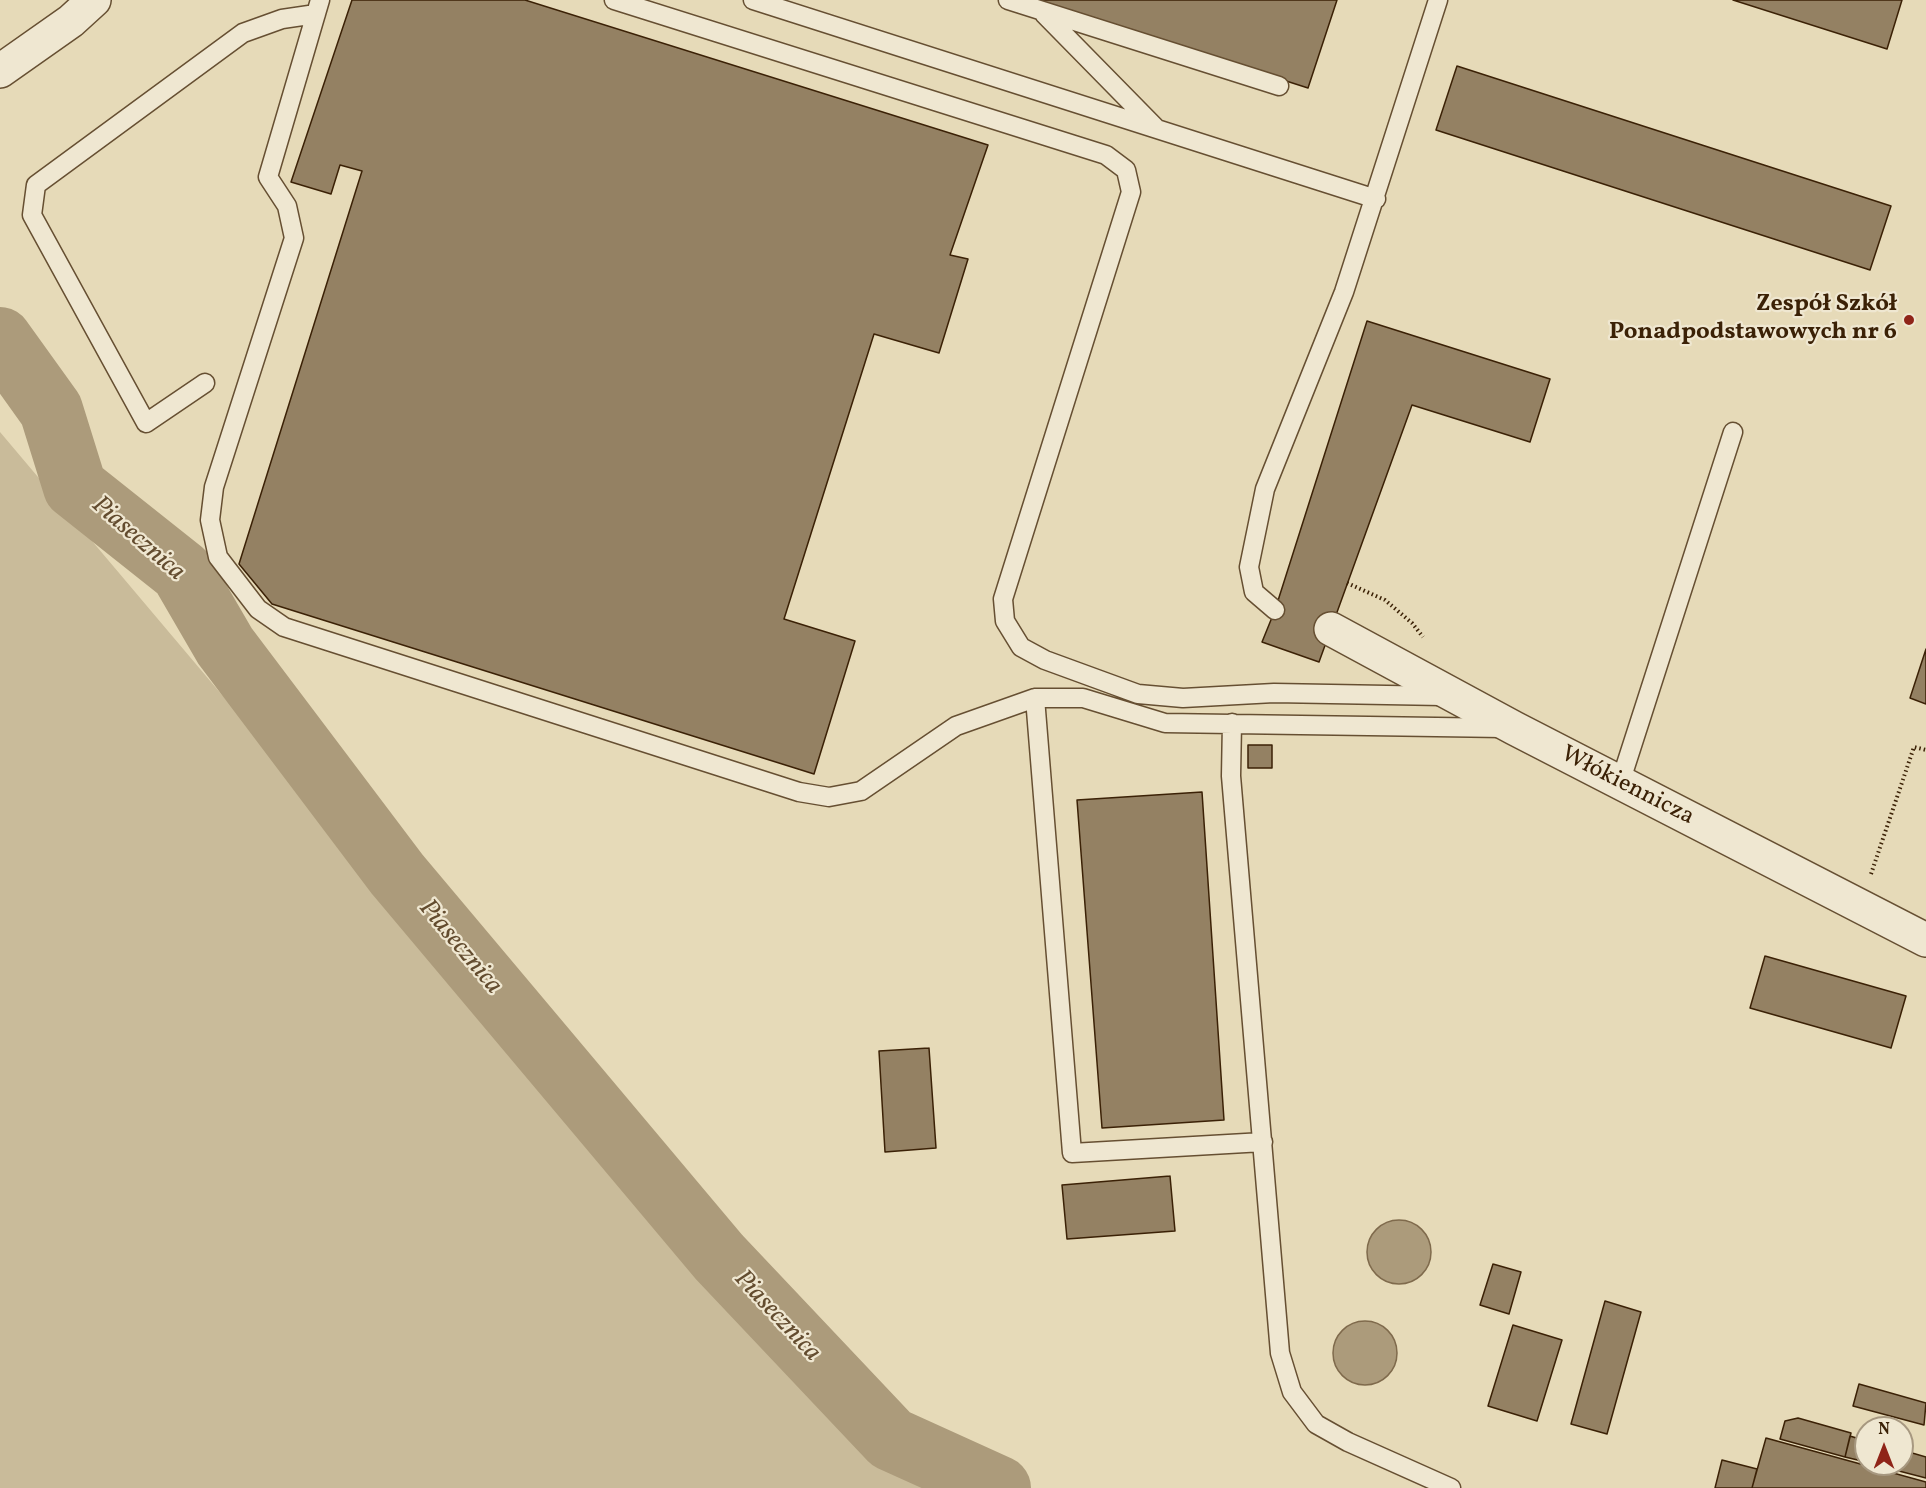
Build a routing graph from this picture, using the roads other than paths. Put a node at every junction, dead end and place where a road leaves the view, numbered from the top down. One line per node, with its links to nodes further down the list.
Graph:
1 (94, 0): 8 (street)
2 (614, 0): 16 (lane)
3 (753, 0): 10 (lane)
4 (1008, 0): 7 (lane)
5 (1438, 0): 11 (lane)
6 (318, 7): 12 (lane); 17 (lane)
7 (1041, 10): 9 (lane); 10 (lane)
8 (0, 71)
9 (1279, 86)
10 (1158, 129): 11 (lane)
11 (1376, 199): 14 (lane)
12 (205, 383)
13 (1733, 432): 20 (lane)
14 (1275, 610)
15 (1331, 629): 16 (street, Włókiennicza)
16 (1455, 696): 19 (street, Włókiennicza)
17 (1035, 698): 18 (lane); 22 (lane)
18 (1232, 723): 19 (lane); 22 (lane)
19 (1514, 729): 20 (street, Włókiennicza)
20 (1620, 783): 21 (street, Włókiennicza)
21 (1926, 940)
22 (1263, 1142): 23 (lane)
23 (1451, 1488)

